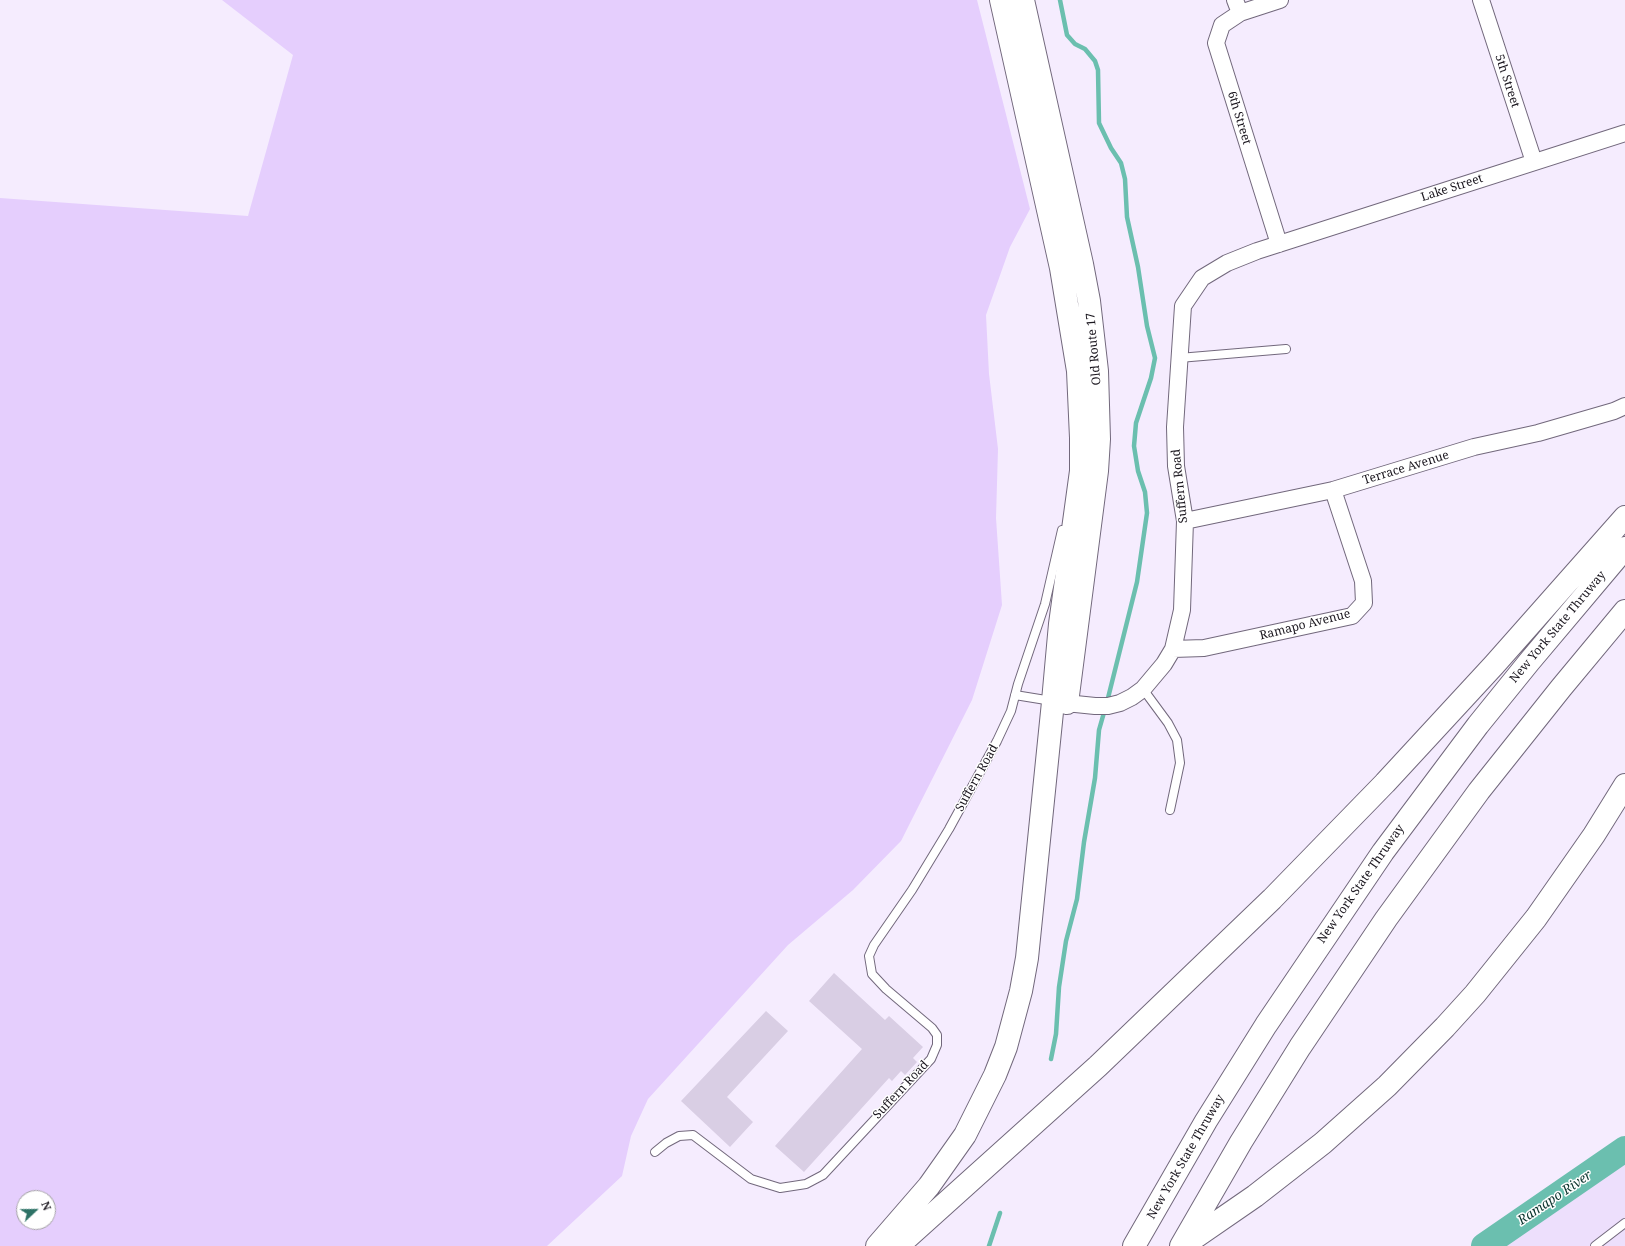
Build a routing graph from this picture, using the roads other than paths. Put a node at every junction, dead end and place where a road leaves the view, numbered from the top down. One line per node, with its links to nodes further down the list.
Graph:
1 (1001, 0): 9 (main road, Old Route 17)
2 (1023, 0): 23 (main road, Old Route 17)
3 (1280, 0): 5 (street, 6th Street)
4 (1481, 0): 7 (street, 5th Street)
5 (1238, 7): 8 (street, 6th Street)
6 (1625, 133): 7 (street, Lake Street)
7 (1534, 162): 8 (street, Lake Street)
8 (1279, 244): 11 (street, Suffern Road)
9 (1068, 302): 13 (lane); 23 (main road, Old Route 17)
10 (1286, 349): 11 (lane)
11 (1180, 358): 17 (street, Suffern Road)
12 (1625, 406): 14 (street, Terrace Avenue)
13 (1072, 457)
14 (1333, 490): 17 (street, Terrace Avenue); 20 (street, Ramapo Avenue)
15 (1625, 517): 29 (main road)
16 (1064, 519): 22 (lane, Suffern Road)
17 (1185, 522): 20 (street, Suffern Road)
18 (1625, 548): 30 (main road, New York State Thruway)
19 (1625, 611): 31 (main road)
20 (1173, 649): 21 (street, Suffern Road)
21 (1143, 689): 23 (street, Suffern Road); 25 (lane)
22 (1015, 695): 23 (lane, Suffern Road); 26 (lane, Suffern Road)
23 (1060, 702): 28 (main road)
24 (1625, 785): 31 (main road)
25 (1170, 810)
26 (655, 1152)
27 (1625, 1223): 32 (lane)
28 (877, 1246)
29 (898, 1246)
30 (1134, 1246)
31 (1182, 1246)
32 (1594, 1246)

